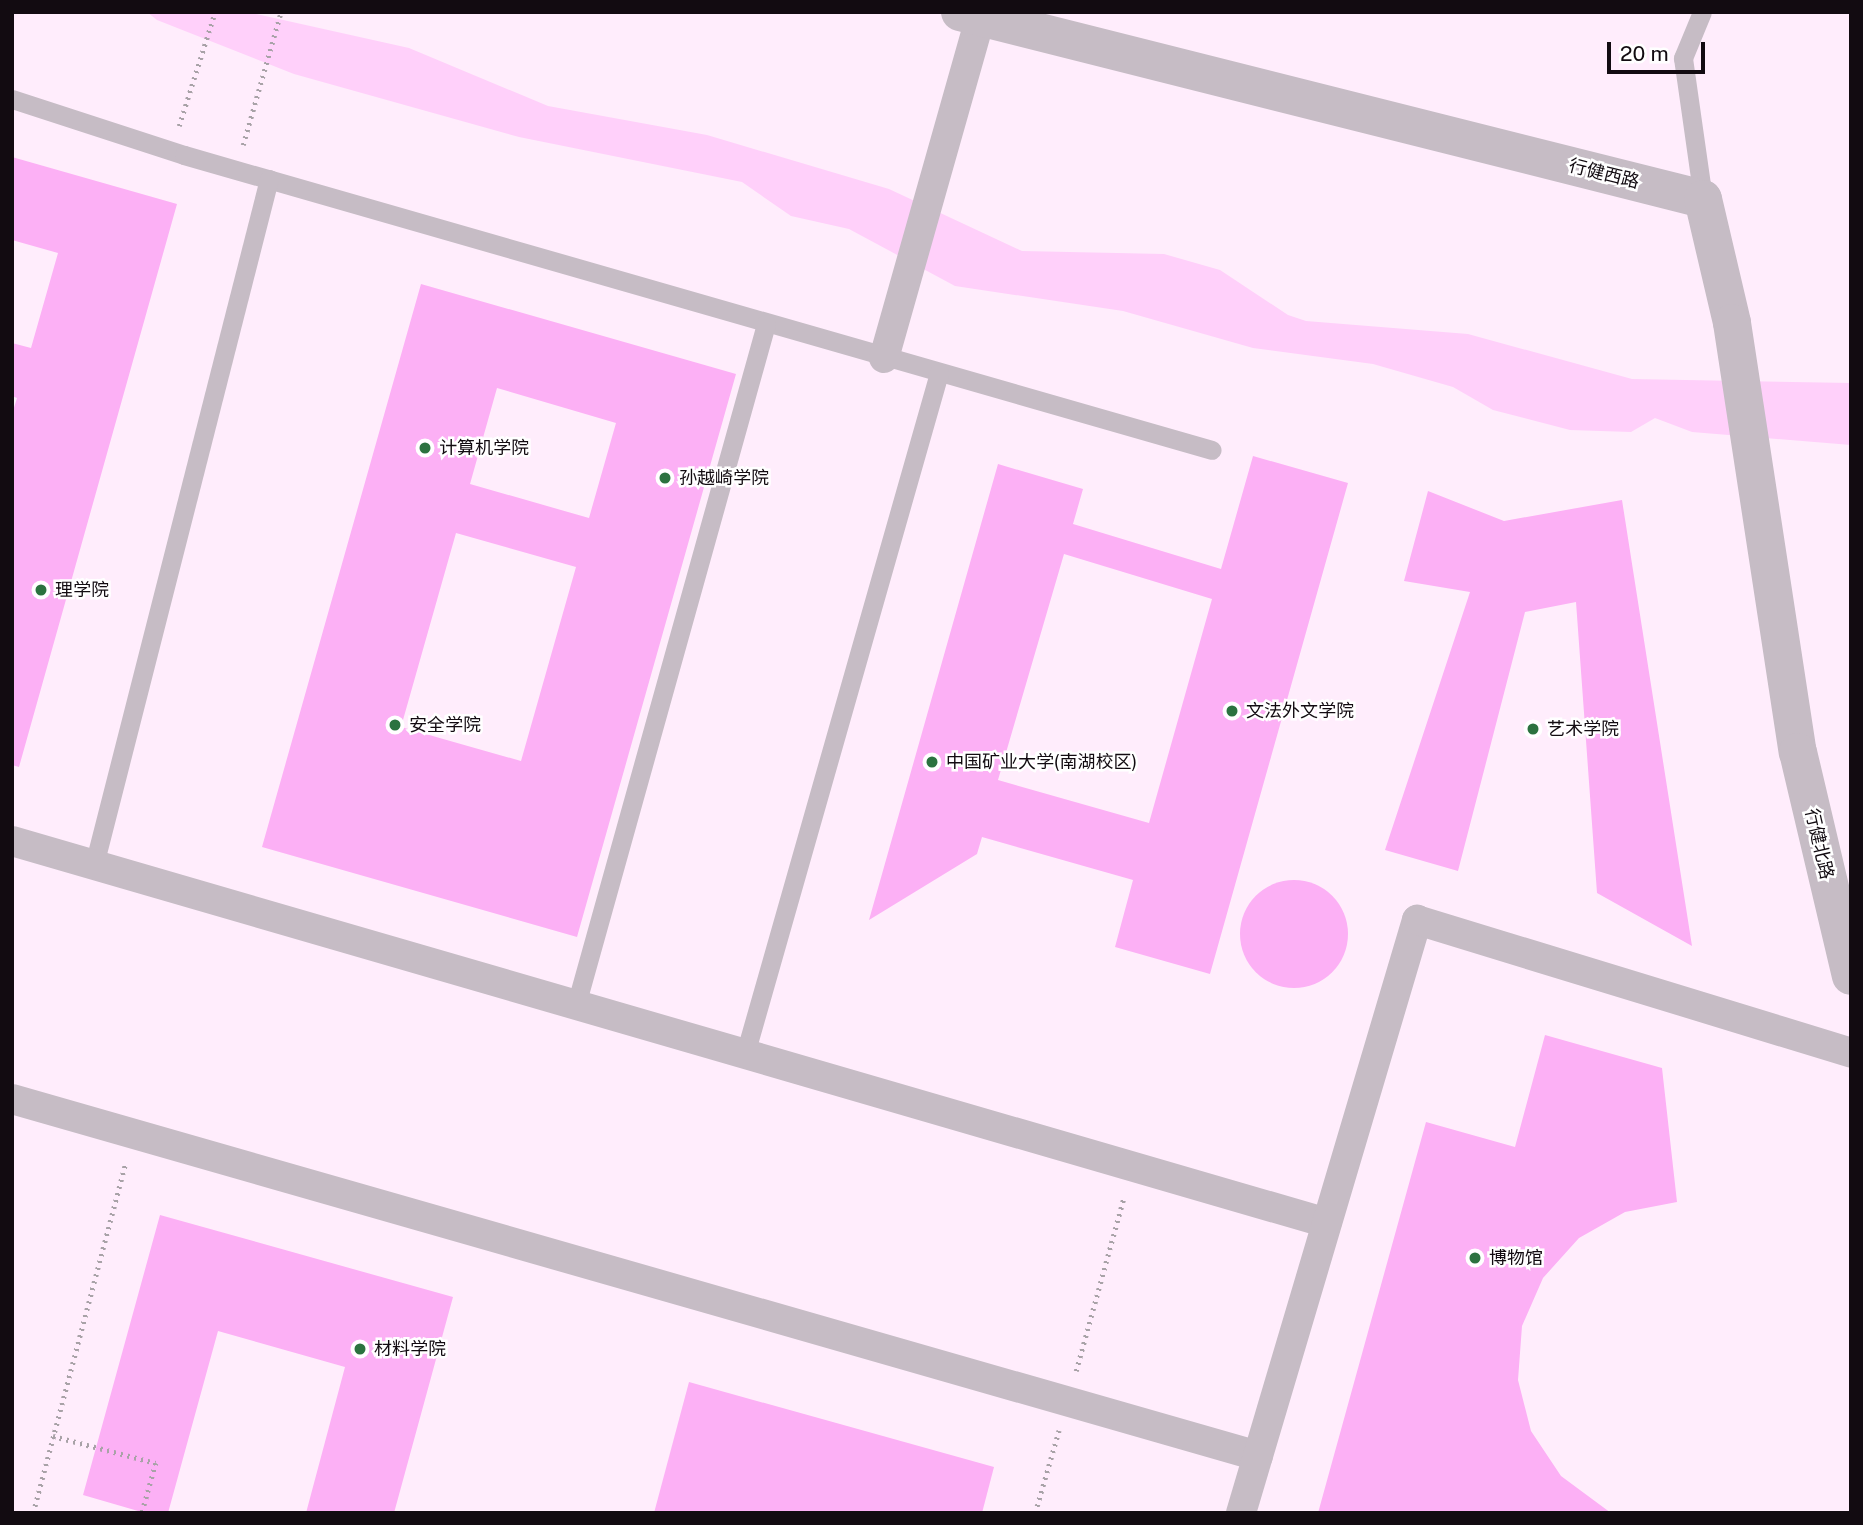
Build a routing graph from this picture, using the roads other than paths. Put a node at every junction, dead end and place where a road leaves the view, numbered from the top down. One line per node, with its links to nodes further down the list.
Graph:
1 (1702, 12): 5 (lane)
2 (970, 15): 5 (street, 行健西路); 7 (street)
3 (12, 99): 4 (lane)
4 (269, 179): 6 (lane); 11 (lane)
5 (1703, 198): 12 (street, 行健北路)
6 (766, 324): 7 (lane); 13 (lane)
7 (884, 358): 8 (lane)
8 (939, 373): 9 (lane); 15 (lane)
9 (1212, 450)
10 (12, 841): 11 (street)
11 (94, 865): 13 (street)
12 (1851, 976)
13 (576, 1005): 15 (street)
14 (1851, 1053): 17 (street)
15 (745, 1054): 17 (street)
16 (12, 1099): 18 (street)
17 (1327, 1223): 18 (street)
18 (1258, 1456): 19 (street)
19 (1241, 1513)

